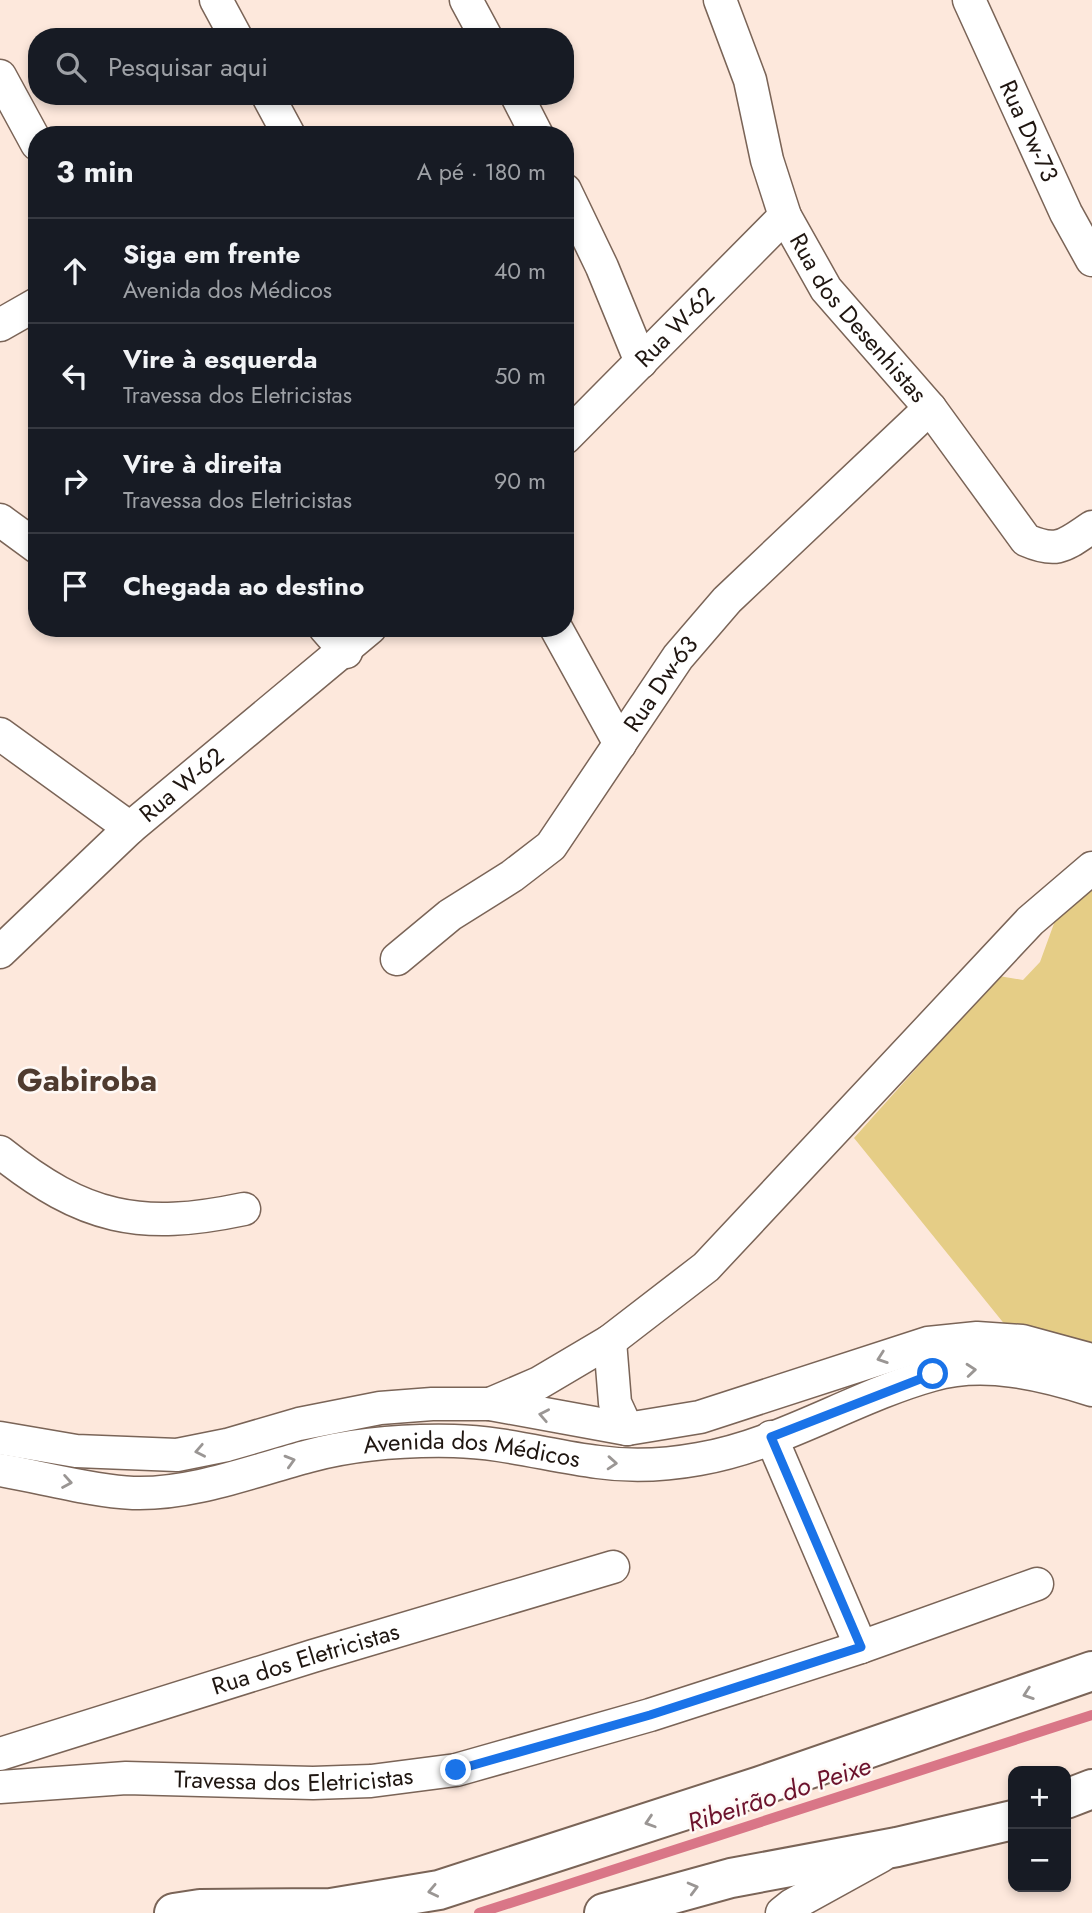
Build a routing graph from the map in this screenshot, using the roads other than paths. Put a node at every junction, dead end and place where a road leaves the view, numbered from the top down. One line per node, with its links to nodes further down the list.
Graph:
1 (216, 0): 5 (street)
2 (466, 0): 6 (street)
3 (720, 0): 14 (street, Rua dos Desenhistas)
4 (969, 0): 15 (street, Rua Dw-73)
5 (231, 28)
6 (480, 28)
7 (0, 76): 12 (street)
8 (273, 105): 10 (street)
9 (522, 105): 11 (street)
10 (284, 126)
11 (532, 126)
12 (28, 127)
13 (574, 209): 18 (street)
14 (785, 216): 18 (street, Rua W-62); 19 (street, Rua dos Desenhistas)
15 (1092, 260)
16 (28, 309): 17 (street)
17 (0, 325)
18 (641, 362): 20 (street, Rua W-62)
19 (930, 408): 22 (street, Rua dos Desenhistas); 27 (street, Rua Dw-63)
20 (574, 429)
21 (0, 520): 23 (street)
22 (1092, 527)
23 (28, 540)
24 (561, 637): 27 (street)
25 (336, 640): 28 (street, Rua W-62)
26 (0, 734): 28 (street)
27 (620, 744): 31 (street, Rua Dw-63)
28 (130, 828): 30 (street, Rua W-62)
29 (1092, 868): 34 (street)
30 (0, 952)
31 (397, 959)
32 (0, 1152): 33 (street)
33 (244, 1209)
34 (610, 1341): 39 (street); 40 (street)
35 (928, 1343): 36 (street, Avenida dos Médicos); 37 (street); 40 (street, Avenida dos Médicos, one-way to 40)
36 (1092, 1360)
37 (933, 1374): 38 (street, Avenida dos Médicos, one-way to 38); 41 (street, Avenida dos Médicos)
38 (1092, 1390)
39 (490, 1405): 40 (street, Avenida dos Médicos, one-way to 39); 42 (street, Avenida dos Médicos, one-way to 42)
40 (627, 1429)
41 (771, 1437): 43 (street, Avenida dos Médicos, one-way to 41); 46 (street)
42 (0, 1438)
43 (0, 1471)
44 (613, 1567): 48 (street, Rua dos Eletricistas)
45 (1037, 1584): 46 (street, Travessa dos Eletricistas)
46 (861, 1647): 49 (street, Travessa dos Eletricistas)
47 (1092, 1671): 54 (street, one-way to 54)
48 (0, 1754)
49 (0, 1787)
50 (1092, 1789): 51 (street)
51 (1071, 1797)
52 (1008, 1821): 53 (street)
53 (897, 1847): 55 (street, one-way to 53); 56 (street)
54 (174, 1913)
55 (604, 1913)
56 (782, 1913)

